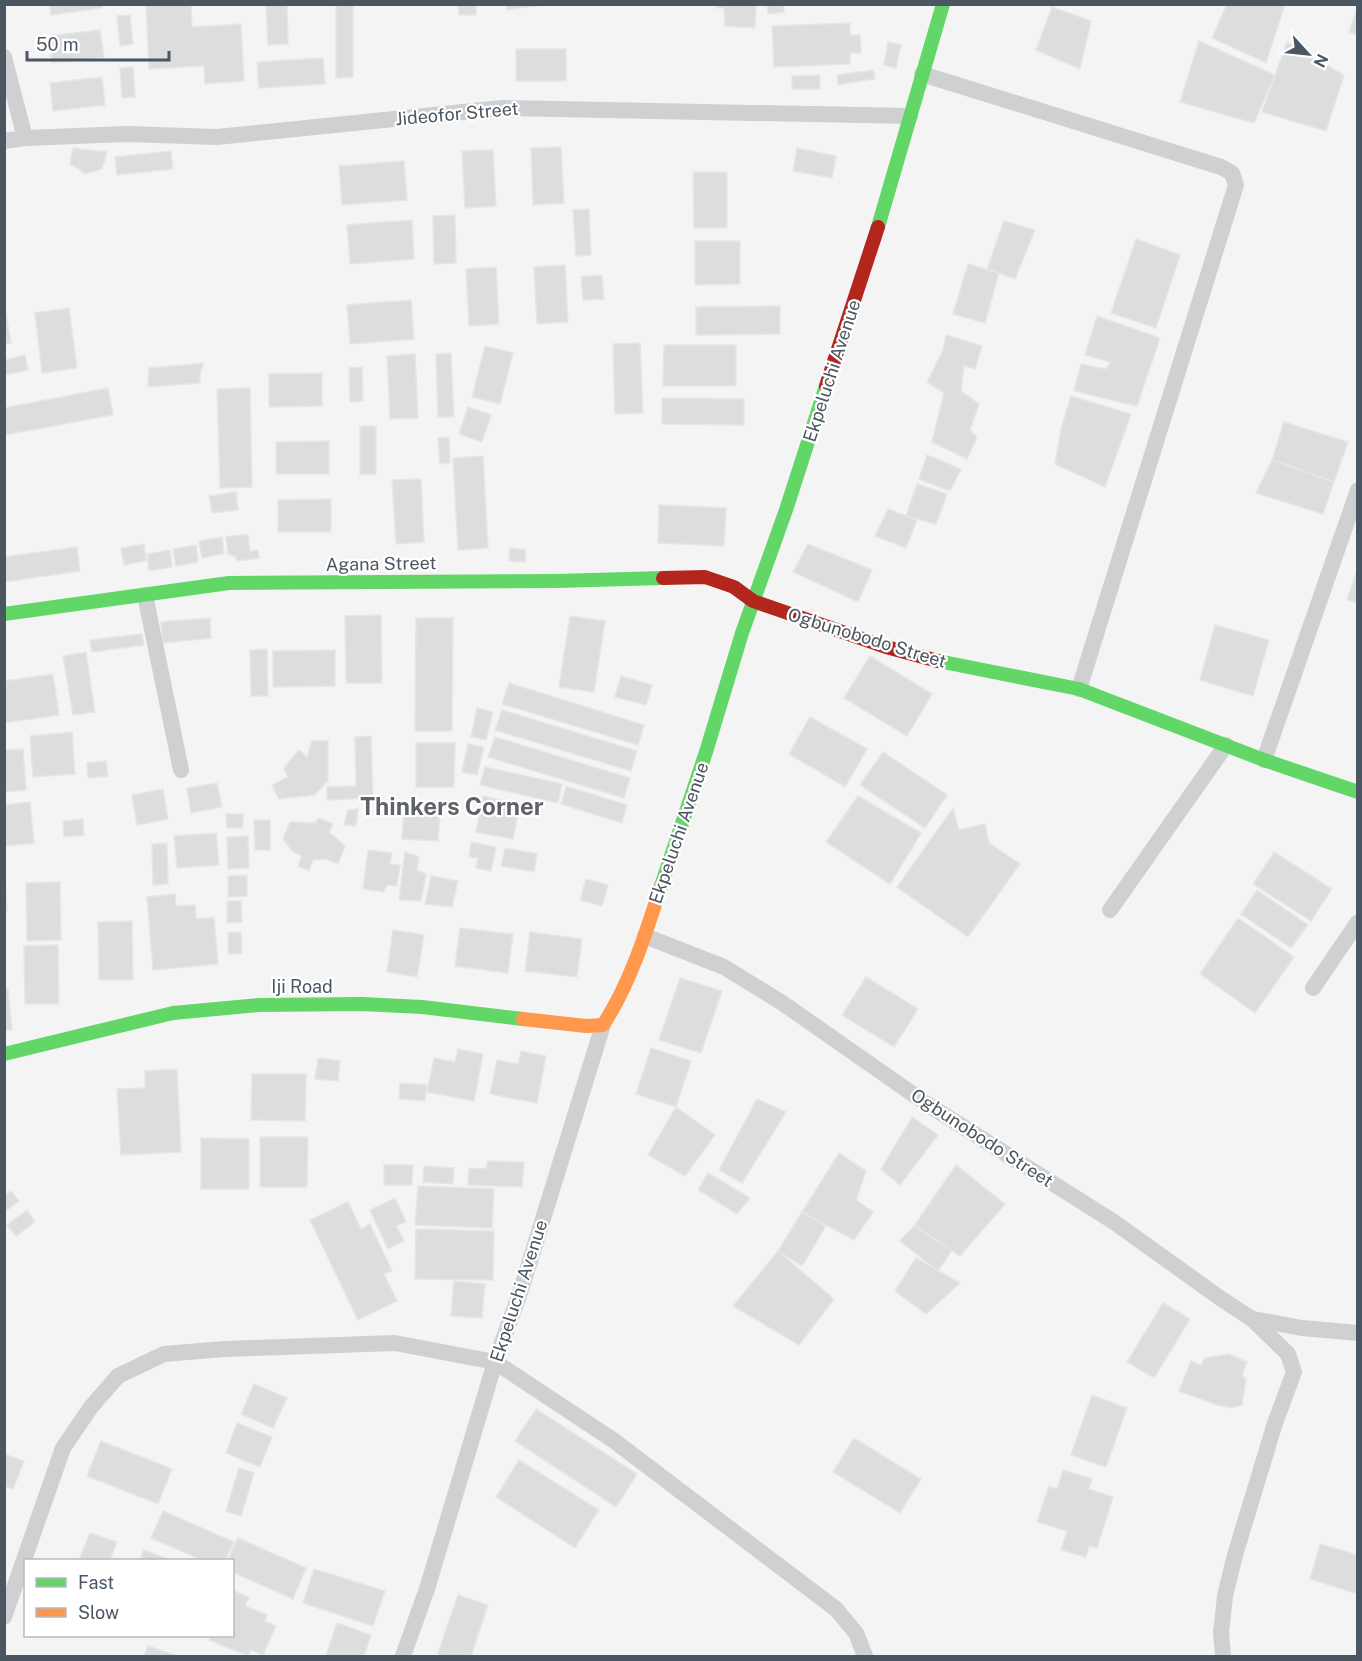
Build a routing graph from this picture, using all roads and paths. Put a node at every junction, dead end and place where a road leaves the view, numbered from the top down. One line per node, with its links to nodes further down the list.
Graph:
1 (943, 4): 3 (street, Ekpeluchi Avenue)
2 (4, 57): 5 (street)
3 (922, 74): 4 (street, Ekpeluchi Avenue); 11 (street)
4 (910, 116): 5 (street, Jideofor Street); 9 (street, Ekpeluchi Avenue)
5 (25, 138): 6 (street, Jideofor Street)
6 (4, 141)
7 (1358, 490): 13 (street)
8 (146, 595): 9 (street, Agana Street); 10 (street, Agana Street); 14 (street)
9 (753, 601): 11 (street, Ogbunobodo Street); 18 (street, Ekpeluchi Avenue)
10 (4, 614)
11 (1079, 689): 12 (street, Ogbunobodo Street)
12 (1226, 745): 13 (street, Ogbunobodo Street); 16 (street)
13 (1264, 760): 15 (street, Ogbunobodo Street)
14 (181, 770)
15 (1358, 792)
16 (1110, 910)
17 (1358, 922): 19 (street)
18 (645, 936): 20 (street, Ekpeluchi Avenue); 22 (street, Ogbunobodo Street)
19 (1313, 988)
20 (603, 1025): 21 (street, Iji Road); 24 (street, Ekpeluchi Avenue)
21 (4, 1054)
22 (1252, 1319): 23 (street); 30 (street, Ogbunobodo Street)
23 (1358, 1333)
24 (495, 1362): 25 (street); 28 (street, Ekpeluchi Avenue); 29 (street)
25 (24, 1559)
26 (24, 1560): 27 (street)
27 (4, 1617)
28 (403, 1656)
29 (865, 1656)
30 (1223, 1656)

